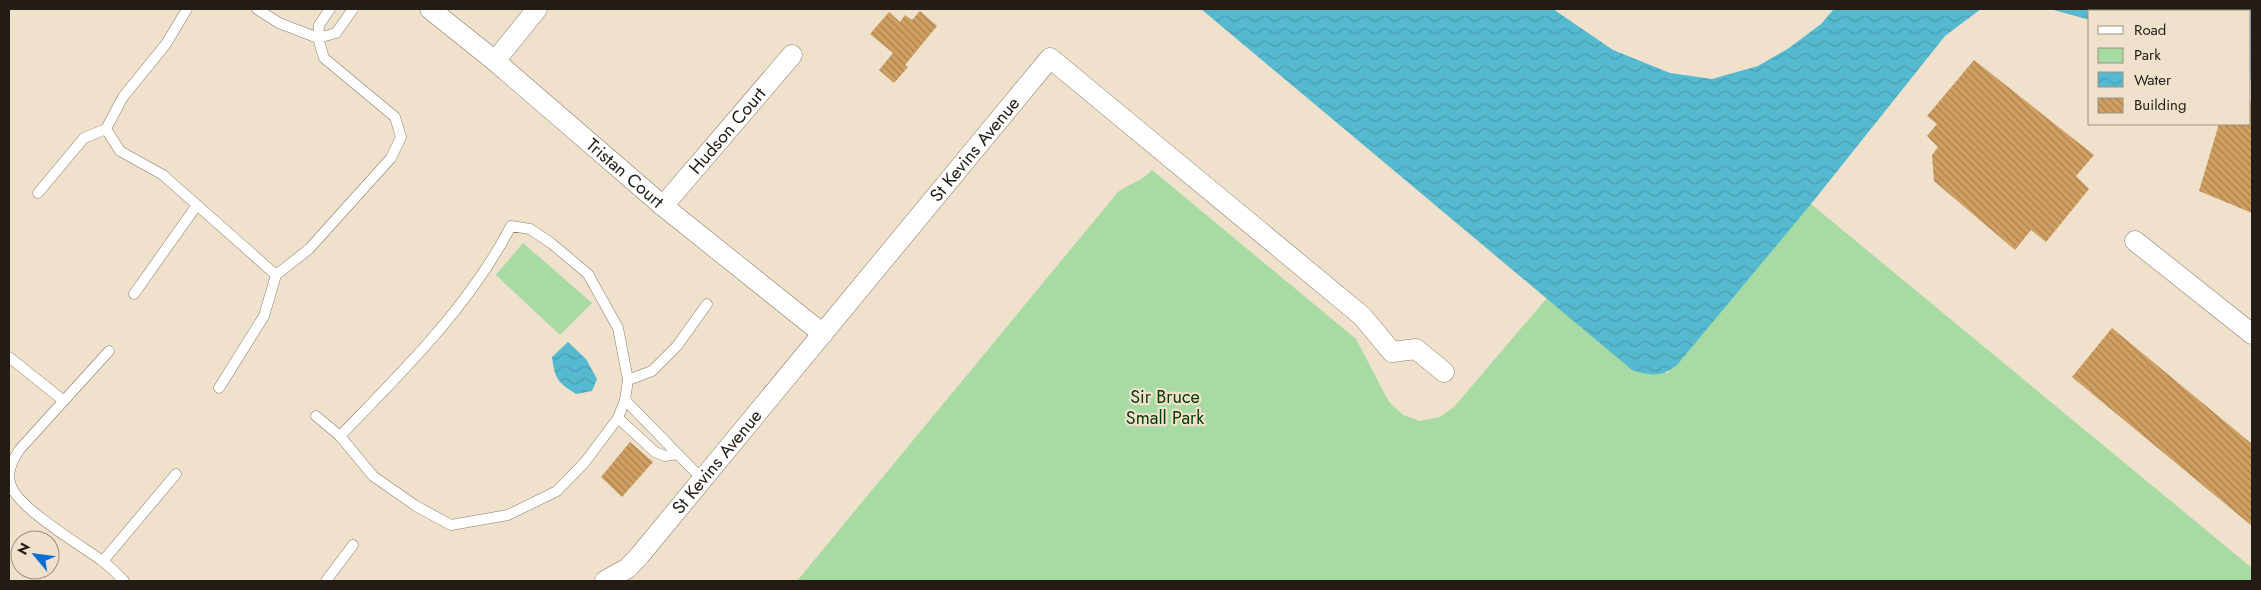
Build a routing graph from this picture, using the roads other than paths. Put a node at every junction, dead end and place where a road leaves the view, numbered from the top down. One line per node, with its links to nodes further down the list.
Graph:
1 (187, 9): 10 (lane)
2 (257, 9): 7 (lane)
3 (330, 9): 7 (lane)
4 (353, 9): 7 (lane)
5 (430, 9): 9 (street, Tristan Court)
6 (537, 9): 9 (street)
7 (318, 38): 15 (lane)
8 (792, 55): 13 (street, Hudson Court)
9 (495, 61): 13 (street, Tristan Court)
10 (106, 129): 11 (lane); 12 (lane)
11 (38, 193)
12 (197, 205): 15 (lane); 16 (lane)
13 (663, 206): 18 (street, Tristan Court)
14 (2135, 242): 19 (street)
15 (276, 275): 24 (lane)
16 (134, 294)
17 (707, 304): 23 (lane)
18 (823, 334): 22 (street, St Kevins Avenue); 32 (street, St Kevins Avenue)
19 (2252, 334)
20 (109, 351): 26 (lane)
21 (9, 358): 26 (lane)
22 (1444, 372)
23 (628, 380): 25 (lane); 29 (lane)
24 (219, 388)
25 (625, 400): 28 (lane); 30 (lane)
26 (64, 401): 34 (lane)
27 (316, 416): 29 (lane)
28 (618, 418): 29 (lane); 30 (lane)
29 (340, 436)
30 (678, 454): 32 (lane)
31 (176, 474): 34 (lane)
32 (703, 480): 37 (street, St Kevins Avenue)
33 (353, 545): 36 (lane)
34 (103, 561): 35 (lane)
35 (124, 581)
36 (326, 581)
37 (604, 581)

